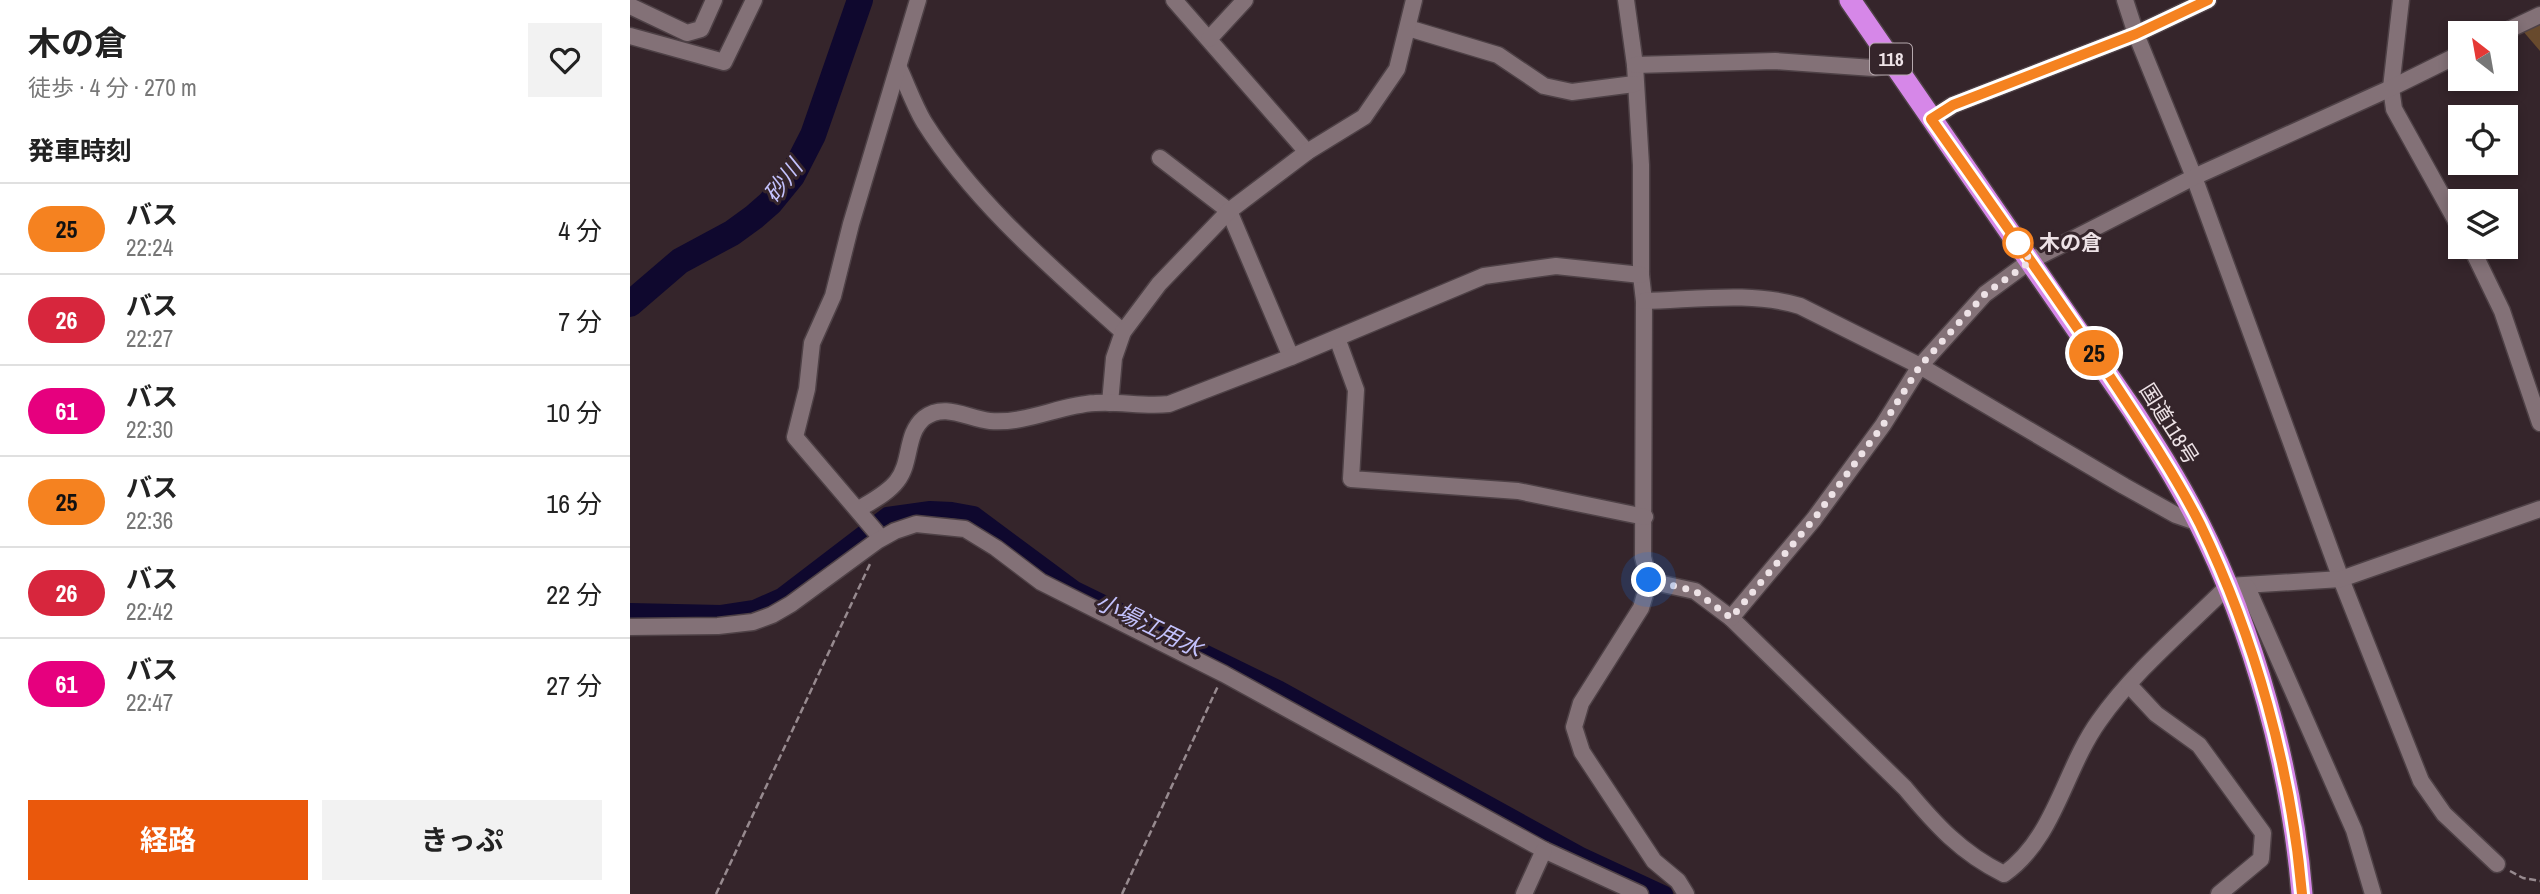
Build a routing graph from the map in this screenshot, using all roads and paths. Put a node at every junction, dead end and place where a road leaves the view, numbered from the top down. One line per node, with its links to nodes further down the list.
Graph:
1 (715, 0): 12 (street)
2 (754, 0): 17 (street)
3 (918, 0): 22 (street)
4 (1174, 0): 18 (street)
5 (1245, 0): 18 (street)
6 (1414, 0): 15 (street)
7 (1626, 0): 21 (street)
8 (1850, 0): 20 (highway, 国道118号 / 118)
9 (2125, 0): 16 (street)
10 (2208, 0): 16 (street)
11 (2401, 0): 24 (street)
12 (630, 6)
13 (2540, 15): 14 (street)
14 (2518, 25)
15 (1408, 28): 23 (street); 26 (street)
16 (2136, 34): 25 (street); 28 (street)
17 (630, 36)
18 (1209, 39): 26 (street)
19 (2448, 60): 24 (street)
20 (1895, 64): 21 (street); 25 (highway, 国道118号 / 118)
21 (1635, 65): 23 (street)
22 (900, 68): 35 (street); 42 (street)
23 (1634, 84): 33 (street)
24 (2391, 88): 28 (street); 29 (street)
25 (1931, 119): 32 (highway, 国道118号 / 118)
26 (1307, 152): 30 (street)
27 (1160, 158): 30 (street)
28 (2194, 177): 32 (street); 46 (street)
29 (2448, 207)
30 (1229, 211): 35 (street); 37 (street)
31 (2477, 259): 40 (street)
32 (2031, 261): 38 (street); 44 (highway, 国道118号 / 118)
33 (1641, 275): 34 (street); 36 (street)
34 (1644, 301): 38 (street); 43 (street)
35 (1123, 332): 39 (street)
36 (1337, 338): 37 (street); 43 (street)
37 (1291, 357): 39 (street)
38 (1920, 366): 44 (street); 49 (street)
39 (1110, 403): 42 (street)
40 (2540, 423)
41 (2540, 509): 46 (street)
42 (862, 513): 45 (street)
43 (1645, 517): 47 (street)
44 (2199, 523): 48 (highway, 国道118号 / 118)
45 (876, 537): 50 (street); 51 (street); 56 (path)
46 (2341, 579): 48 (street); 54 (street)
47 (1649, 580): 49 (street); 60 (street)
48 (2238, 586): 52 (street); 62 (highway, 国道118号 / 118); 63 (street)
49 (1731, 618): 52 (street)
50 (630, 627)
51 (1224, 674): 53 (street); 57 (path)
52 (2129, 685): 61 (street)
53 (1544, 850): 58 (street); 59 (street)
54 (2497, 864): 55 (path)
55 (2540, 881)
56 (716, 894)
57 (1122, 894)
58 (1524, 894)
59 (1640, 894)
60 (1686, 894)
61 (2219, 894)
62 (2302, 894)
63 (2374, 894)

